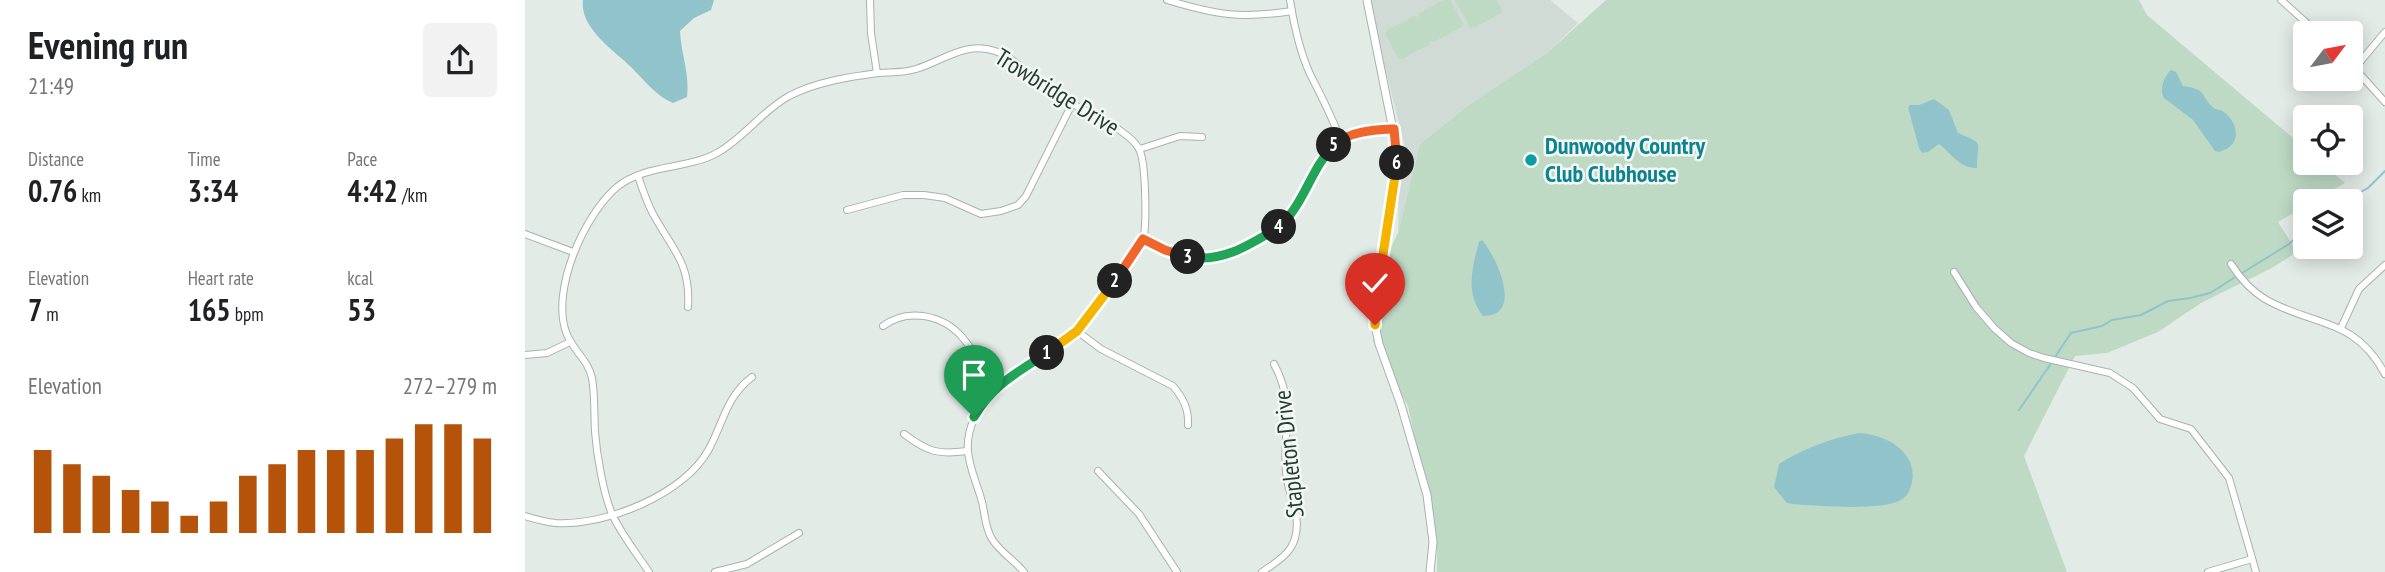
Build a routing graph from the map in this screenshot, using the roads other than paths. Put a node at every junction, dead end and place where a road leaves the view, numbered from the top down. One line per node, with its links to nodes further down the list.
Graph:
1 (870, 0): 10 (street)
2 (1167, 0): 6 (street)
3 (1290, 0): 6 (street)
4 (1367, 0): 14 (street)
5 (2281, 0): 7 (street)
6 (1292, 11): 16 (street)
7 (2305, 21)
8 (2385, 32): 9 (street)
9 (2363, 55)
10 (877, 73): 13 (street, Trowbridge Drive); 18 (street, Trowbridge Drive)
11 (2363, 77): 12 (street)
12 (2385, 102)
13 (1072, 104): 17 (street, Trowbridge Drive); 19 (street)
14 (1394, 129): 16 (street); 50 (street)
15 (1202, 137): 17 (street)
16 (1340, 139): 21 (street)
17 (1140, 149): 21 (street, Trowbridge Drive)
18 (638, 176): 22 (street, Trowbridge Drive); 26 (street)
19 (847, 210)
20 (525, 234): 22 (street)
21 (1143, 239): 29 (street, Trowbridge Drive)
22 (573, 252): 30 (street, Trowbridge Drive)
23 (2231, 264): 28 (street)
24 (2385, 265): 28 (street)
25 (1954, 272): 43 (street)
26 (688, 307)
27 (883, 326): 35 (street)
28 (2341, 328): 33 (street)
29 (1077, 331): 35 (street, Trowbridge Drive); 36 (street)
30 (570, 342): 31 (street); 40 (street, Trowbridge Drive)
31 (525, 355)
32 (1275, 364): 49 (street, Stapleton Drive)
33 (2385, 374)
34 (752, 377): 40 (street)
35 (996, 387): 38 (street, Trowbridge Drive)
36 (1188, 425)
37 (904, 434): 38 (street)
38 (967, 452): 44 (street, Trowbridge Drive)
39 (1098, 471): 48 (street)
40 (612, 514): 41 (street); 45 (street, Trowbridge Drive)
41 (525, 516)
42 (799, 533): 46 (street)
43 (2252, 559): 51 (street); 52 (street)
44 (1021, 569): 47 (street)
45 (649, 572)
46 (715, 572)
47 (1012, 572)
48 (1177, 572)
49 (1262, 572)
50 (1430, 572)
51 (2208, 572)
52 (2256, 572)

